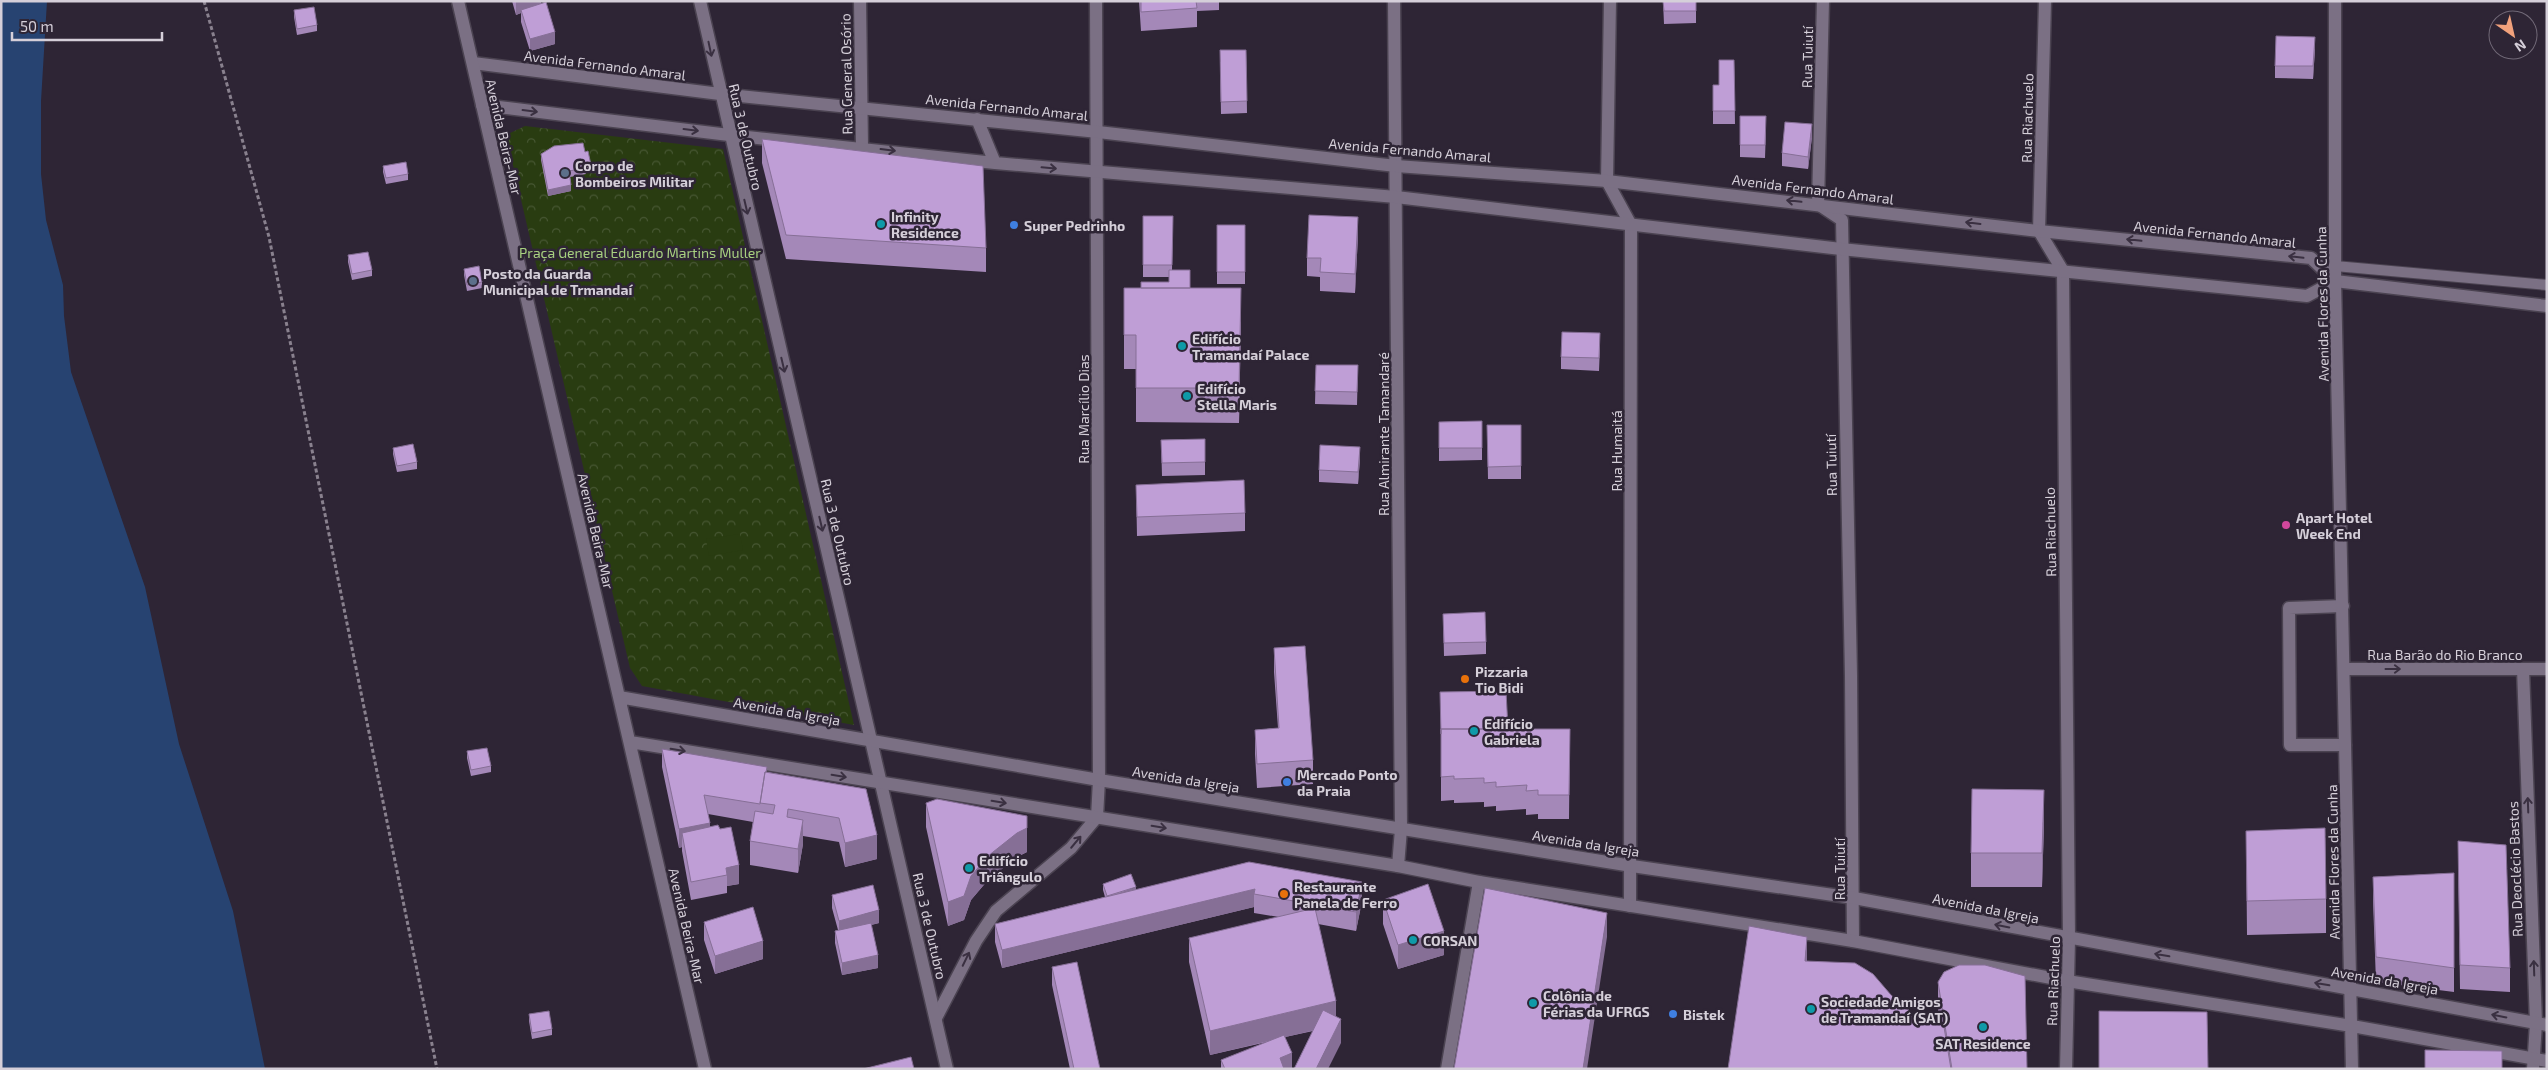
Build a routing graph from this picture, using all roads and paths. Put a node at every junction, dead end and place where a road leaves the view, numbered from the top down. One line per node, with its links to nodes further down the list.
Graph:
1 (204, 1): 59 (path)
2 (458, 1): 11 (street, Avenida Beira-Mar)
3 (700, 1): 12 (street, Rua 3 de Outubro, one-way to 12)
4 (860, 1): 14 (street, Rua General Osório)
5 (1096, 1): 16 (street, Rua Marcílio Dias)
6 (1394, 1): 20 (street, Rua Almirante Tamandaré)
7 (1610, 1): 22 (street, Rua Humaitá)
8 (1823, 1): 24 (street, Rua Tuiutí)
9 (2045, 1): 26 (street, Rua Riachuelo)
10 (2335, 1): 28 (street, Avenida Flores da Cunha)
11 (473, 64): 12 (street, Avenida Fernando Amaral); 13 (street, Avenida Beira-Mar)
12 (720, 94): 14 (street, Avenida Fernando Amaral); 17 (street, Rua 3 de Outubro)
13 (482, 105): 17 (street, one-way to 17); 37 (street, Avenida Beira-Mar)
14 (861, 108): 15 (street, Avenida Fernando Amaral); 18 (street, Rua General Osório)
15 (976, 119): 16 (street, Avenida Fernando Amaral); 19 (street)
16 (1098, 132): 20 (street, Avenida Fernando Amaral); 21 (street, Rua Marcílio Dias)
17 (729, 135): 18 (street); 38 (street, Rua 3 de Outubro, one-way to 38)
18 (862, 147): 19 (street, one-way to 19)
19 (995, 163): 21 (street, one-way to 21)
20 (1396, 166): 22 (street, Avenida Fernando Amaral); 23 (street, Rua Almirante Tamandaré)
21 (1098, 172): 23 (street); 41 (street, Rua Marcílio Dias)
22 (1607, 181): 24 (street, Avenida Fernando Amaral, one-way to 22); 25 (street, Rua Humaitá)
23 (1396, 198): 25 (street); 44 (street, Rua Almirante Tamandaré)
24 (1818, 204): 26 (street, Avenida Fernando Amaral, one-way to 24); 27 (street, Rua Tuiutí)
25 (1631, 225): 27 (street); 46 (street, Rua Humaitá)
26 (2039, 231): 29 (street); 30 (street, Avenida Fernando Amaral, one-way to 26)
27 (1841, 249): 29 (street); 48 (street, Rua Tuiutí)
28 (2335, 266): 30 (street, Avenida Flores da Cunha); 31 (lane)
29 (2063, 271): 30 (street); 50 (street, Rua Riachuelo)
30 (2335, 281): 32 (street); 33 (street, Avenida Flores da Cunha)
31 (2547, 285)
32 (2547, 306)
33 (2343, 606): 34 (street, Avenida Flores da Cunha); 40 (street)
34 (2344, 669): 35 (street, Rua Barão do Rio Branco, one-way to 35); 40 (street, Avenida Flores da Cunha)
35 (2522, 669): 36 (street, Rua Barão do Rio Branco); 55 (street, Rua Deoclécio Bastos, one-way to 35)
36 (2547, 669)
37 (619, 697): 38 (street, Avenida da Igreja); 39 (street, Avenida Beira-Mar)
38 (872, 741): 41 (street, Avenida da Igreja); 42 (street, Rua 3 de Outubro)
39 (630, 742): 42 (street, one-way to 42); 60 (street, Avenida Beira-Mar)
40 (2345, 744): 53 (street, Avenida Flores da Cunha)
41 (1099, 780): 43 (street, Rua Marcílio Dias); 44 (street, Avenida da Igreja)
42 (880, 783): 43 (street, one-way to 43); 54 (street, Rua 3 de Outubro)
43 (1097, 817): 45 (street, one-way to 45); 54 (street, one-way to 43)
44 (1401, 829): 45 (street, Rua Almirante Tamandaré); 46 (street, Avenida da Igreja)
45 (1398, 866): 47 (street)
46 (1632, 866): 48 (street, Avenida da Igreja); 49 (street, Rua Humaitá)
47 (1479, 882): 49 (street); 62 (street)
48 (1854, 898): 50 (street, Avenida da Igreja, one-way to 48); 51 (street, Rua Tuiutí)
49 (1630, 906): 51 (street)
50 (2069, 939): 52 (street, Rua Riachuelo); 53 (street, Avenida da Igreja, one-way to 50)
51 (1853, 941): 52 (street)
52 (2067, 981): 56 (street); 63 (street, Rua Riachuelo)
53 (2351, 989): 55 (street, Avenida da Igreja, one-way to 53); 56 (street, Avenida Flores da Cunha)
54 (936, 1018): 61 (street, Rua 3 de Outubro)
55 (2541, 1024): 58 (street, Rua Deoclécio Bastos)
56 (2352, 1026): 58 (street); 64 (street, Avenida Flores da Cunha)
57 (2547, 1061): 58 (street)
58 (2533, 1064)
59 (437, 1069)
60 (705, 1069)
61 (947, 1069)
62 (1448, 1069)
63 (2066, 1069)
64 (2352, 1069)

